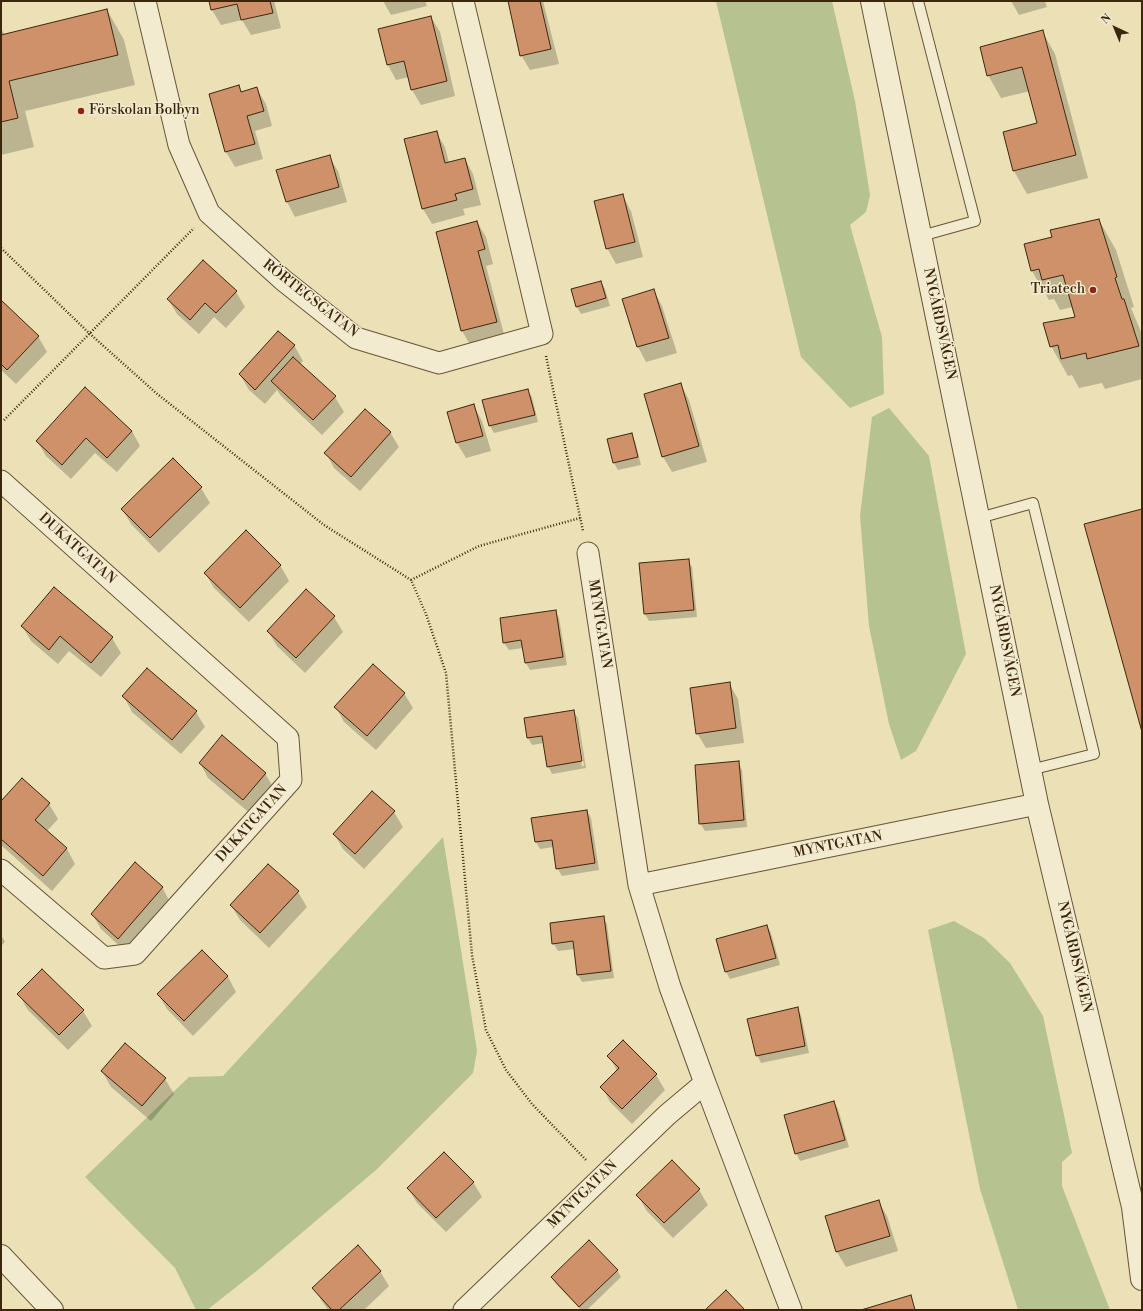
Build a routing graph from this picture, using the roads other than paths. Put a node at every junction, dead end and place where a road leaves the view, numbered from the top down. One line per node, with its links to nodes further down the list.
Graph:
1 (145, 1): 2 (street, RÖRTEGSGATAN)
2 (463, 1)
3 (872, 1): 5 (street, NYGÅRDSVÄGEN)
4 (918, 1): 5 (lane)
5 (921, 236): 7 (street, NYGÅRDSVÄGEN)
6 (1, 481): 11 (street, DUKATGATAN)
7 (979, 518): 9 (street, NYGÅRDSVÄGEN); 9 (lane)
8 (588, 553): 12 (street, MYNTGATAN)
9 (1030, 770): 10 (street, NYGÅRDSVÄGEN)
10 (1037, 804): 12 (street, MYNTGATAN); 15 (street, NYGÅRDSVÄGEN)
11 (1, 870)
12 (639, 885): 13 (street, MYNTGATAN)
13 (706, 1083): 17 (street, MYNTGATAN); 18 (street, MYNTGATAN)
14 (1, 1256): 16 (street)
15 (1142, 1280)
16 (52, 1310)
17 (464, 1310)
18 (791, 1310)

